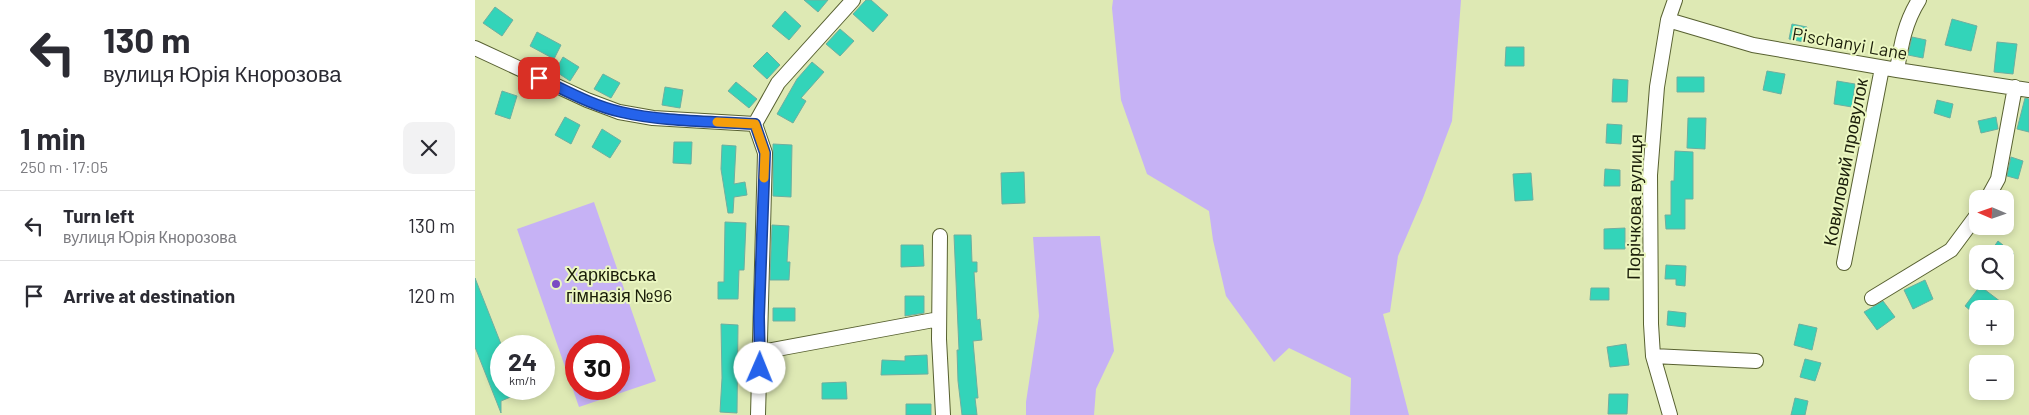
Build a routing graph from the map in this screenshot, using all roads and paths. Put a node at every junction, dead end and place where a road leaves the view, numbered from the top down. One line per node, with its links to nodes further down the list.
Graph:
1 (853, 0): 9 (street)
2 (1675, 0): 4 (street, Порічкова вулиця)
3 (1919, 0): 7 (street)
4 (1668, 20): 6 (street, Pischanyi Lane); 17 (street, Порічкова вулиця)
5 (475, 48): 9 (street)
6 (1882, 68): 7 (street, Pischanyi Lane); 13 (street, Ковиловий провулок)
7 (1897, 70): 8 (street, Pischanyi Lane)
8 (2022, 89): 10 (street)
9 (755, 124): 16 (street)
10 (1992, 190)
11 (1969, 226): 14 (street)
12 (940, 236): 15 (street)
13 (1844, 263)
14 (1872, 298)
15 (939, 319): 16 (street); 20 (street)
16 (761, 352): 19 (street)
17 (1653, 356): 18 (street); 21 (street, Порічкова вулиця)
18 (1756, 361)
19 (758, 415)
20 (943, 415)
21 (1670, 415)

